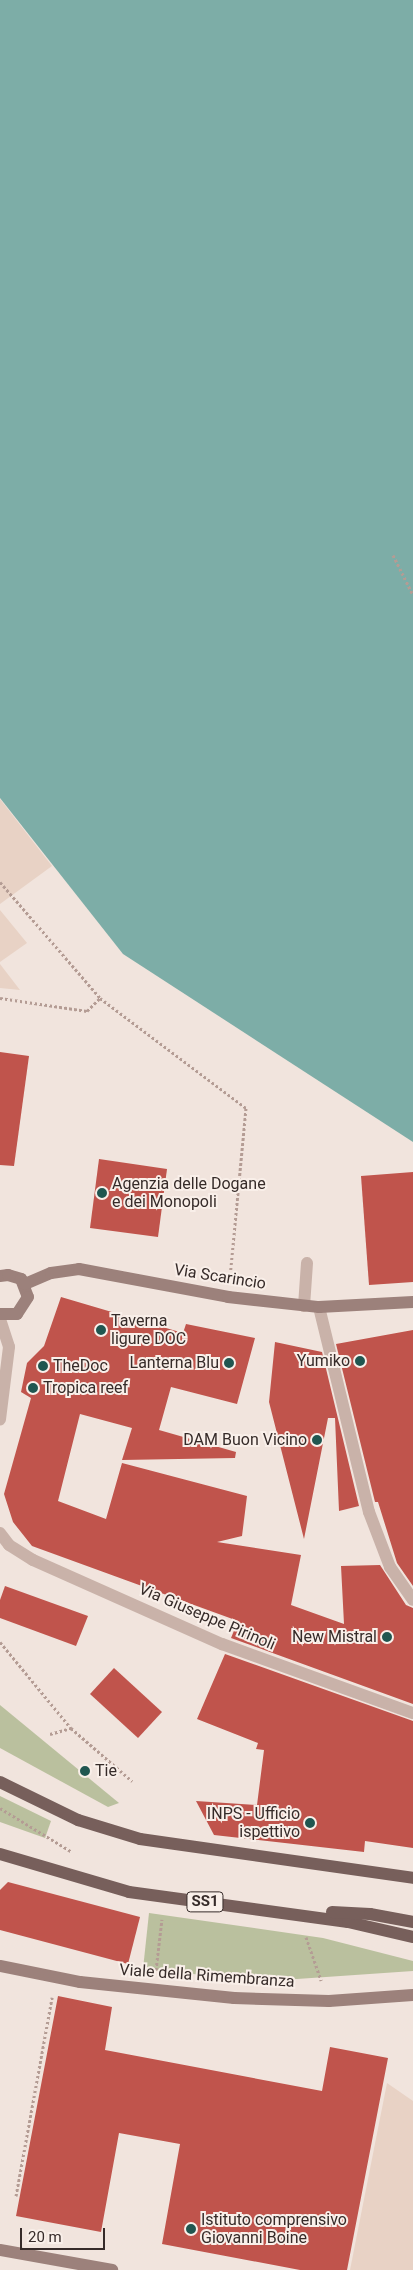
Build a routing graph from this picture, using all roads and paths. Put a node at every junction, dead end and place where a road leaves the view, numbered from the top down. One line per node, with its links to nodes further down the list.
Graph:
1 (393, 555): 2 (path)
2 (413, 595)
3 (0, 882): 5 (path)
4 (0, 998): 5 (path)
5 (100, 998): 9 (path)
6 (307, 1263): 11 (street)
7 (0, 1276): 8 (street)
8 (25, 1284): 9 (street, Via Scarincio); 13 (street)
9 (228, 1297): 11 (street, Via Scarincio)
10 (413, 1302): 12 (street, Via Scarincio)
11 (304, 1306): 12 (street, Via Scarincio)
12 (319, 1307): 17 (street)
13 (0, 1314)
14 (0, 1319): 15 (street)
15 (0, 1419)
16 (0, 1533): 19 (street, Via Giuseppe Pirinoli)
17 (413, 1600)
18 (0, 1642): 20 (path)
19 (413, 1713)
20 (71, 1728): 21 (path); 22 (path)
21 (50, 1734)
22 (132, 1781)
23 (0, 1782): 27 (main road)
24 (0, 1808): 25 (path)
25 (74, 1853)
26 (0, 1854): 28 (main road, SS1)
27 (413, 1878)
28 (272, 1910): 29 (main road, SS1); 31 (main road)
29 (300, 1914): 32 (main road, SS1); 37 (path)
30 (162, 1919): 34 (path)
31 (413, 1922)
32 (413, 1937)
33 (0, 1966): 34 (street, Viale della Rimembranza)
34 (143, 1988): 37 (street, Viale della Rimembranza)
35 (413, 1995): 37 (street, Viale della Rimembranza)
36 (52, 1998): 38 (path)
37 (329, 2001)
38 (16, 2196)
39 (0, 2250): 40 (street)
40 (112, 2270)

